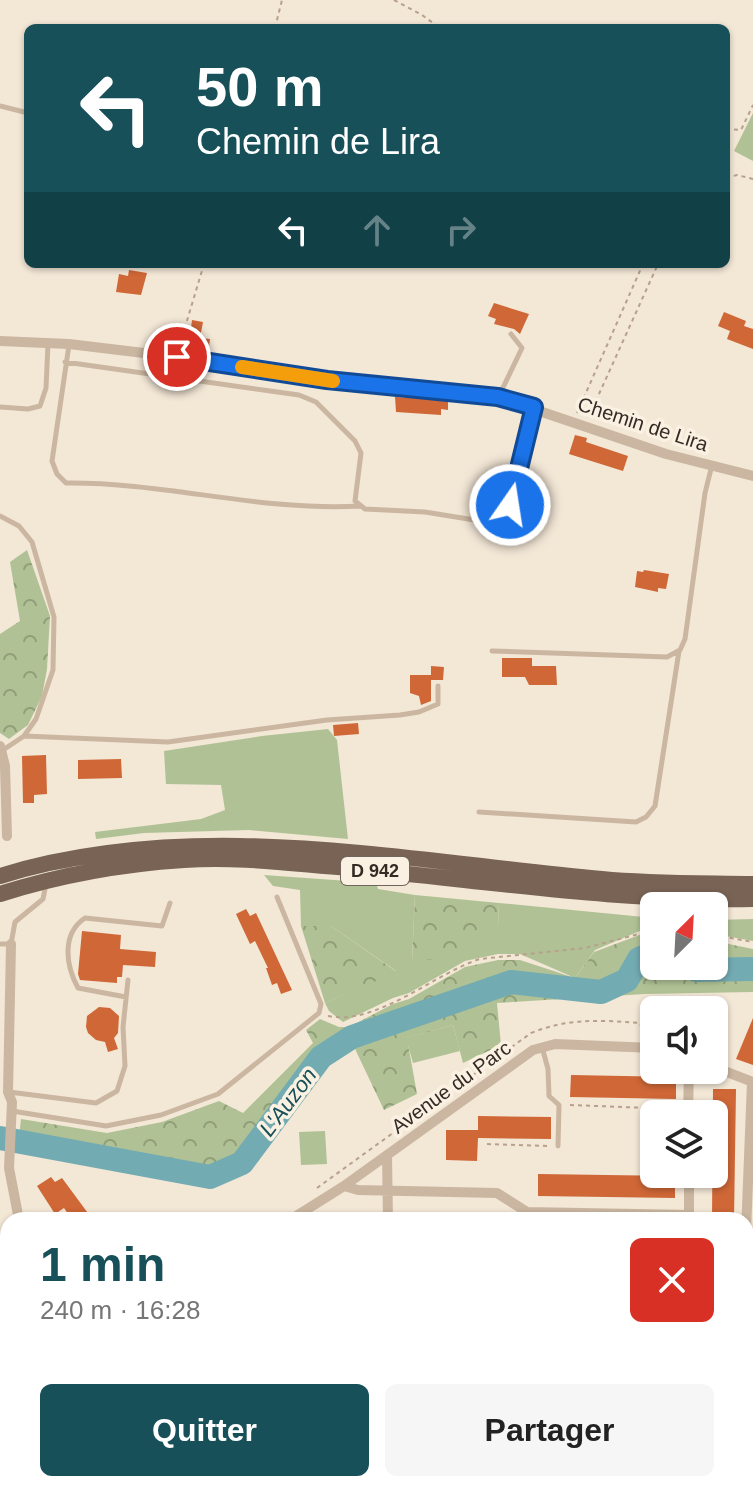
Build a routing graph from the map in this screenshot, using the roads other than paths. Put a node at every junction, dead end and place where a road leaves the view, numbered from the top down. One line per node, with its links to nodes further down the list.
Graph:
1 (0, 106): 2 (lane)
2 (24, 112)
3 (511, 334): 8 (lane)
4 (0, 341): 5 (street, Chemin de Lira)
5 (48, 343): 6 (street, Chemin de Lira); 9 (lane)
6 (69, 344): 7 (lane); 8 (street, Chemin de Lira)
7 (65, 362): 13 (lane); 13 (lane)
8 (498, 397): 10 (street, Chemin de Lira)
9 (0, 407)
10 (534, 407): 11 (street, Chemin de Lira); 13 (lane)
11 (712, 465): 12 (street, Chemin de Lira); 15 (lane)
12 (753, 476)
13 (361, 506)
14 (0, 516): 18 (lane)
15 (680, 650): 16 (lane); 20 (lane)
16 (492, 651)
17 (438, 686): 18 (lane)
18 (24, 736): 19 (lane)
19 (2, 748): 21 (street)
20 (479, 812)
21 (7, 836)
22 (0, 876): 24 (main road, D 942)
23 (48, 880): 25 (main road, D 942); 27 (main road, D 942); 29 (lane)
24 (753, 884)
25 (0, 894)
26 (277, 897): 38 (lane)
27 (753, 899)
28 (170, 903): 31 (lane)
29 (6, 944): 34 (street)
30 (128, 980): 31 (lane)
31 (126, 997): 37 (lane)
32 (542, 1046): 33 (street, Avenue du Parc); 39 (lane); 40 (street, Avenue du Parc)
33 (640, 1047)
34 (4, 1052): 37 (street)
35 (728, 1072): 36 (street)
36 (753, 1082): 52 (street)
37 (4, 1091): 38 (street)
38 (12, 1111): 41 (street)
39 (558, 1146)
40 (387, 1155): 42 (street, Avenue du Parc); 44 (street)
41 (6, 1163): 46 (street)
42 (344, 1186): 44 (street); 45 (street, Avenue du Parc)
43 (689, 1188): 51 (street)
44 (388, 1190): 49 (street); 50 (street)
45 (316, 1206): 47 (street, Avenue du Parc); 48 (street)
46 (17, 1212)
47 (305, 1212)
48 (316, 1212)
49 (388, 1212)
50 (527, 1212)
51 (689, 1212)
52 (747, 1212)

